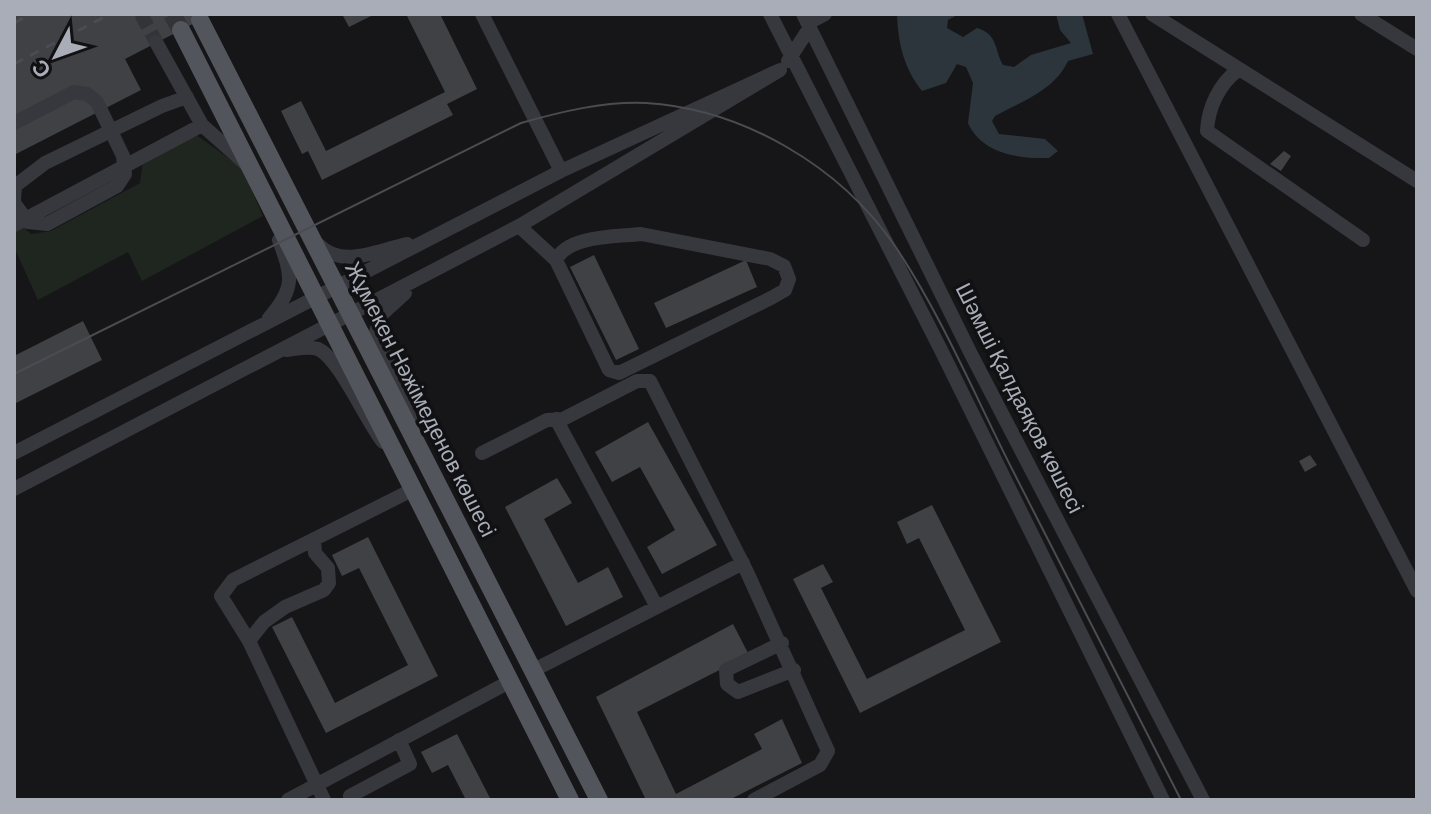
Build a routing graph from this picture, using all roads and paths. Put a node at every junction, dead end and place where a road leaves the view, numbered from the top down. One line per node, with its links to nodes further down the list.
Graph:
1 (482, 14): 19 (street)
2 (770, 14): 12 (street)
3 (825, 14): 8 (street)
4 (1118, 14): 47 (street)
5 (1152, 14): 14 (street)
6 (1361, 14): 11 (street)
7 (200, 20): 25 (main road, Жұмекен Нәжімеденов көшесі)
8 (807, 21): 12 (street); 63 (street, Шәмші Қалдаяқов көшесі)
9 (181, 30): 18 (main road)
10 (156, 42): 15 (street)
11 (1417, 49)
12 (792, 56): 13 (street); 62 (street)
13 (780, 70): 19 (street); 24 (street)
14 (1238, 70): 20 (street); 27 (street)
15 (187, 97): 17 (street); 21 (street)
16 (14, 123): 21 (street, bridge)
17 (202, 125): 18 (street); 23 (street)
18 (254, 171): 22 (main road)
19 (561, 171): 26 (street)
20 (1417, 181)
21 (14, 201)
22 (277, 220): 31 (main road); 34 (street)
23 (14, 225)
24 (519, 226): 28 (street); 29 (street)
25 (313, 238): 26 (street); 30 (main road, Жұмекен Нәжімеденов көшесі)
26 (427, 240): 30 (street)
27 (1363, 240)
28 (556, 260): 36 (street); 36 (street)
29 (418, 281): 32 (street); 39 (street)
30 (337, 285): 31 (street); 32 (main road, Жұмекен Нәжімеденов көшесі)
31 (315, 297): 33 (main road); 34 (street)
32 (352, 314): 33 (street); 39 (main road, Жұмекен Нәжімеденов көшесі)
33 (329, 325): 35 (street); 42 (main road)
34 (261, 327): 40 (street)
35 (274, 351): 42 (street); 43 (street)
36 (642, 362): 37 (street)
37 (650, 381): 38 (street); 46 (street)
38 (556, 419): 41 (street); 48 (street)
39 (416, 441): 52 (main road, Жұмекен Нәжімеденов көшесі)
40 (14, 453)
41 (482, 453)
42 (393, 454): 44 (main road)
43 (14, 489)
44 (412, 490): 45 (street); 53 (main road)
45 (314, 539): 49 (street); 49 (street)
46 (743, 563): 48 (street); 50 (street)
47 (1417, 591)
48 (657, 607): 52 (street)
49 (249, 641): 55 (street)
50 (782, 643): 51 (street); 51 (street)
51 (794, 670): 61 (street)
52 (532, 671): 53 (main road); 60 (main road, Жұмекен Нәжімеденов көшесі)
53 (509, 682): 54 (street); 59 (main road)
54 (399, 740): 55 (street); 58 (street)
55 (316, 785): 56 (street); 57 (street)
56 (288, 800)
57 (324, 800)
58 (352, 800)
59 (570, 800)
60 (599, 800)
61 (754, 800)
62 (1163, 800)
63 (1203, 800)

